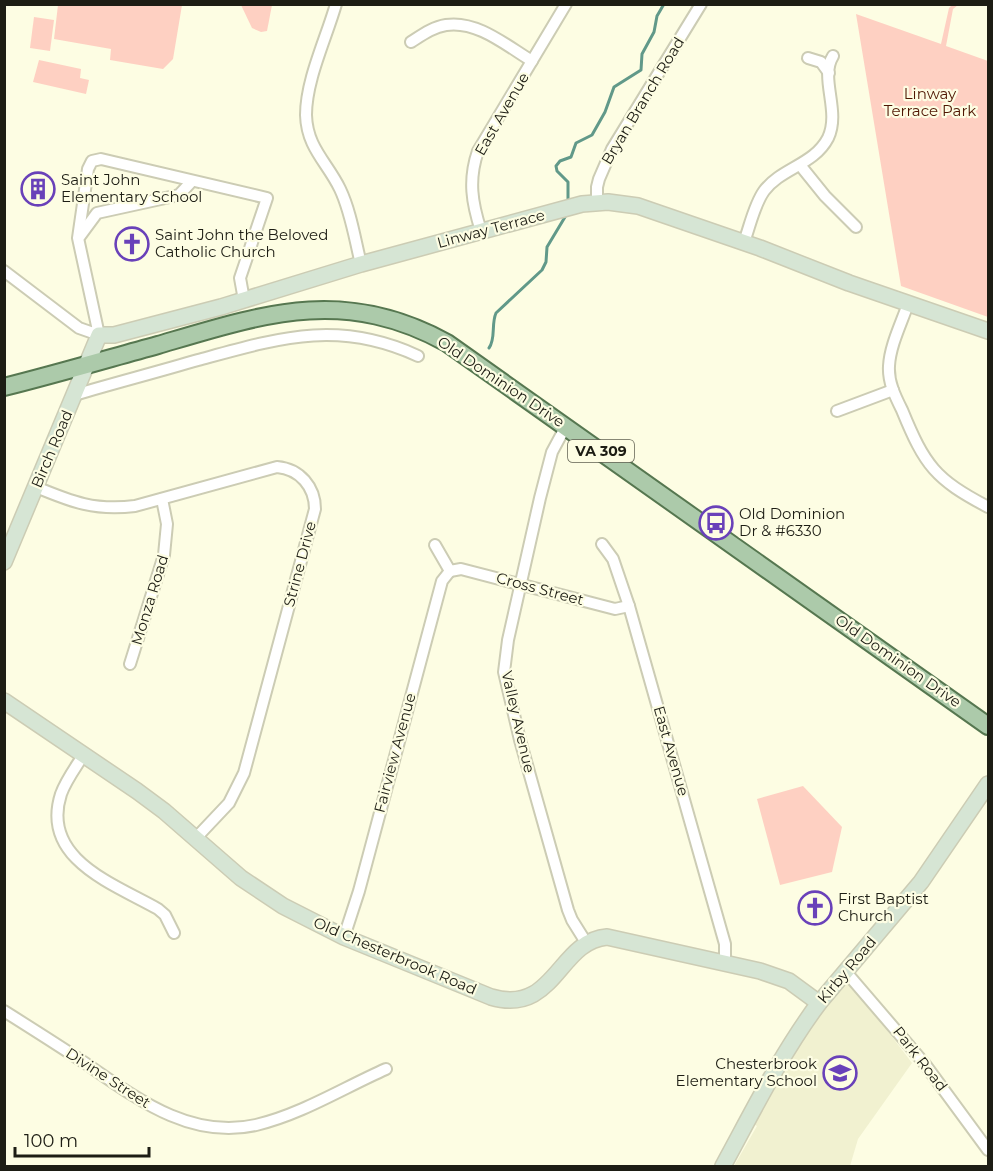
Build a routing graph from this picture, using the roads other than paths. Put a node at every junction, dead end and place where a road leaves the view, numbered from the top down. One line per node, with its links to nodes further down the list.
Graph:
1 (336, 4): 16 (street)
2 (566, 4): 7 (street, East Avenue)
3 (701, 4): 11 (street, Bryan Branch Road)
4 (411, 42): 7 (street)
5 (833, 56): 8 (street)
6 (808, 58): 8 (street)
7 (532, 61): 13 (street, East Avenue)
8 (829, 73): 9 (street)
9 (800, 165): 12 (street); 15 (street)
10 (192, 181): 14 (street); 14 (street); 18 (street)
11 (597, 202): 13 (street, Linway Terrace); 15 (street, Linway Terrace)
12 (856, 228)
13 (481, 231): 16 (street, Linway Terrace)
14 (78, 238): 21 (street)
15 (744, 242): 19 (street, Linway Terrace)
16 (361, 264): 18 (street, Linway Terrace)
17 (4, 271): 21 (street)
18 (244, 300): 21 (street, Linway Terrace)
19 (908, 304): 20 (street, Linway Terrace); 25 (street)
20 (988, 331)
21 (99, 335): 23 (street, Birch Road)
22 (418, 356): 26 (street)
23 (86, 365): 24 (main road, Old Dominion Drive / VA 309); 26 (street, Birch Road); 28 (main road, Old Dominion Drive / VA 309)
24 (4, 387)
25 (893, 390): 27 (street); 31 (street)
26 (74, 395): 29 (street, Birch Road)
27 (837, 411)
28 (566, 426): 36 (street, Valley Avenue); 40 (main road, Old Dominion Drive / VA 309)
29 (36, 487): 30 (street, Strine Drive); 34 (street, Birch Road)
30 (162, 499): 38 (street, Monza Road); 43 (street, Strine Drive)
31 (988, 507)
32 (602, 544): 37 (street, East Avenue)
33 (435, 545): 35 (street)
34 (5, 560)
35 (450, 572): 36 (street, Cross Street); 45 (street, Fairview Avenue)
36 (520, 584): 37 (street, Cross Street); 46 (street, Valley Avenue)
37 (629, 606): 47 (street, East Avenue)
38 (130, 664)
39 (4, 701): 41 (street, Old Chesterbrook Road)
40 (988, 726)
41 (84, 754): 43 (street, Old Chesterbrook Road); 44 (street)
42 (988, 784): 48 (street, Kirby Road)
43 (195, 839): 45 (street, Old Chesterbrook Road)
44 (174, 933)
45 (344, 937): 46 (street, Old Chesterbrook Road)
46 (587, 944): 47 (street)
47 (725, 962): 49 (street)
48 (846, 972): 49 (street, Kirby Road); 52 (street, Park Road)
49 (819, 1003): 53 (street, Kirby Road)
50 (4, 1011): 51 (street, Divine Street)
51 (386, 1069)
52 (988, 1150)
53 (723, 1167)

